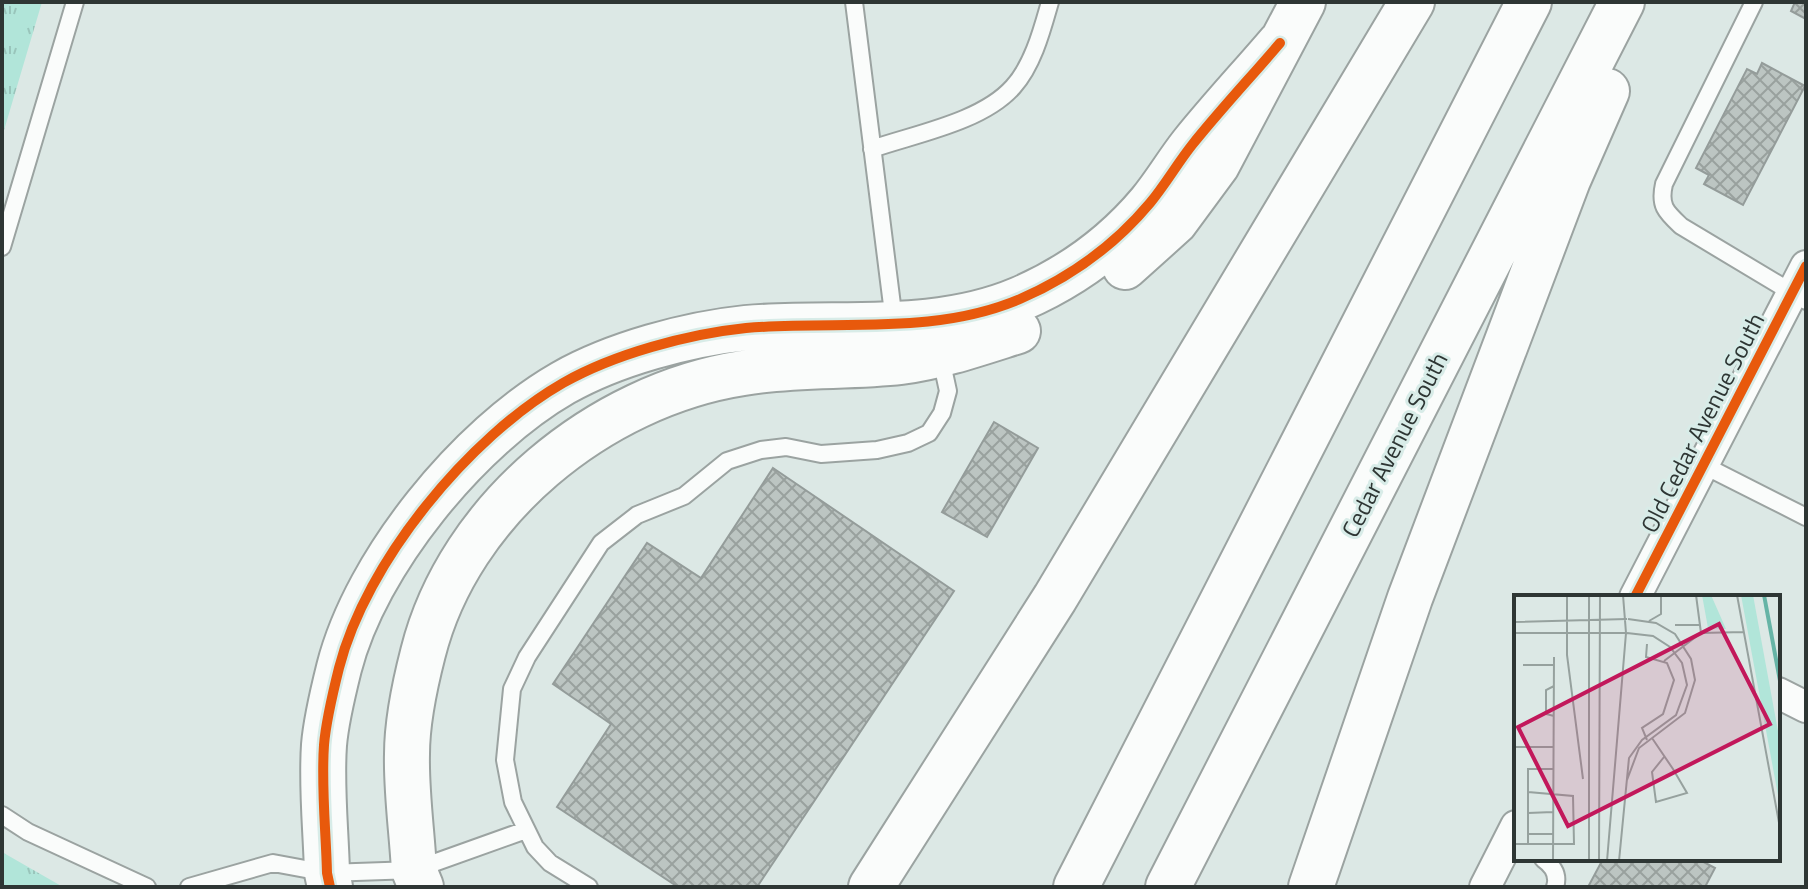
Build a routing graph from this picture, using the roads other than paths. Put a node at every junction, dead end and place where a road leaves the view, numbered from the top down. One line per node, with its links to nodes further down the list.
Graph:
1 (75, 2): 11 (lane)
2 (854, 2): 10 (lane)
3 (1050, 2): 10 (lane)
4 (1303, 2): 14 (main road)
5 (1412, 2): 30 (main road)
6 (1529, 2): 31 (main road)
7 (1622, 2): 32 (main road, Cedar Avenue South)
8 (1646, 2): 33 (main road)
9 (1754, 2): 13 (lane)
10 (872, 149): 14 (lane)
11 (2, 247)
12 (1806, 266): 13 (street, Old Cedar Avenue South)
13 (1799, 297): 15 (street, Old Cedar Avenue South)
14 (917, 340): 21 (lane); 24 (main road); 25 (main road)
15 (1705, 466): 16 (lane); 17 (street, Old Cedar Avenue South)
16 (1806, 517)
17 (1636, 595)
18 (1780, 694): 19 (street)
19 (1806, 707)
20 (2, 815): 27 (lane)
21 (526, 830): 24 (lane); 26 (lane)
22 (1514, 837): 34 (street)
23 (1546, 861): 35 (lane)
24 (417, 878): 25 (lane)
25 (328, 880): 28 (lane)
26 (569, 882): 29 (lane)
27 (147, 887)
28 (189, 887)
29 (589, 887)
30 (871, 887)
31 (1076, 887)
32 (1168, 887)
33 (1311, 887)
34 (1485, 887)
35 (1555, 887)

